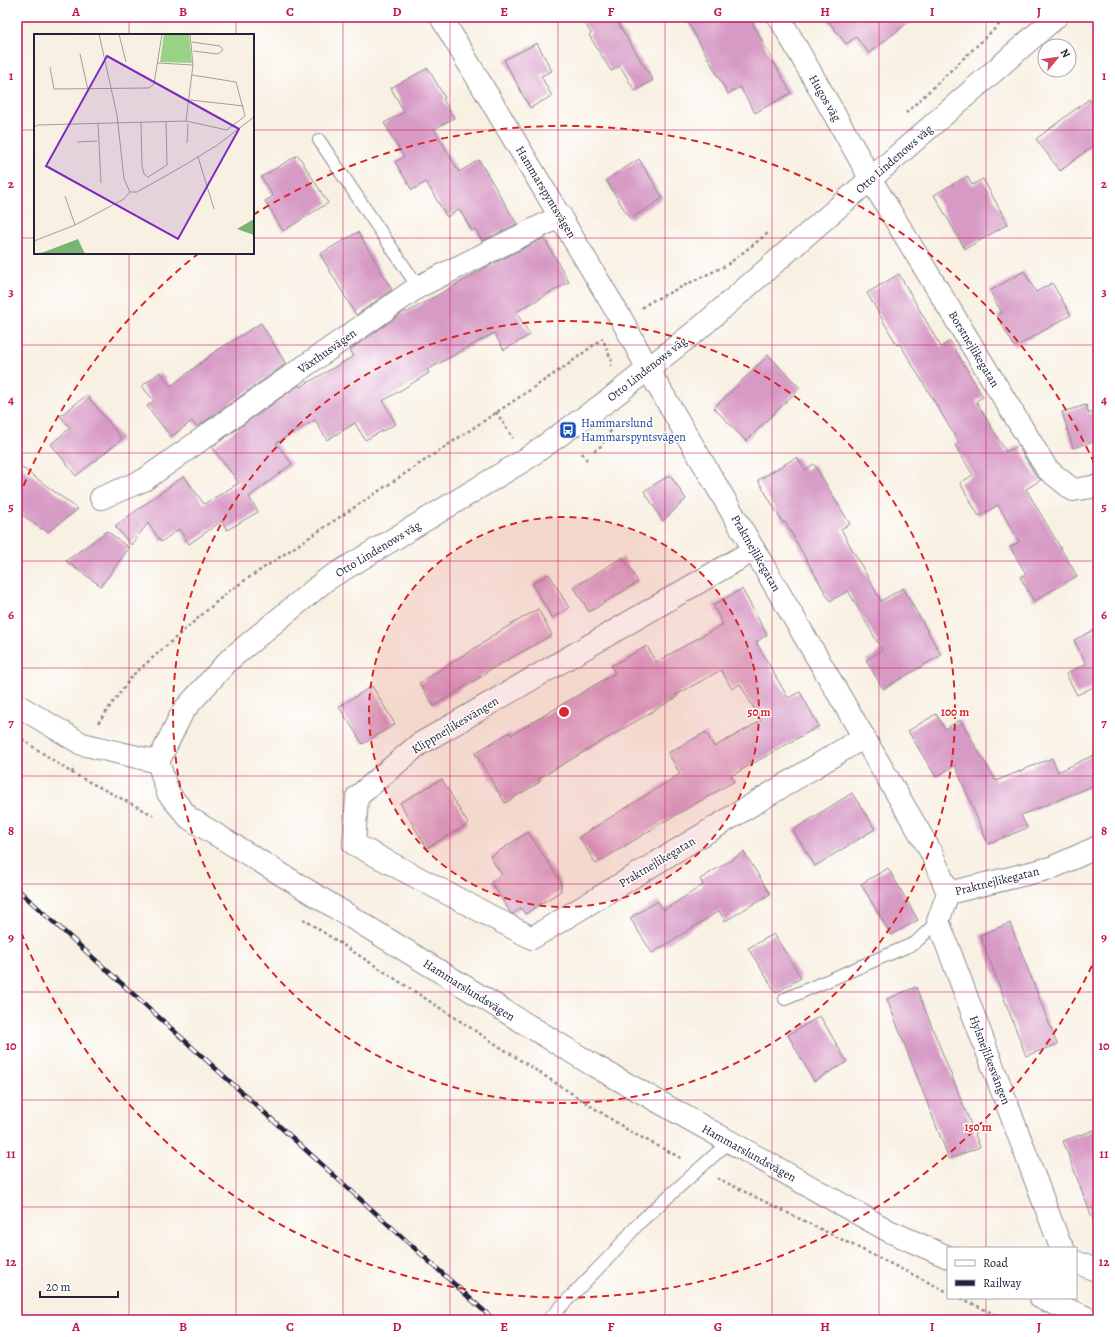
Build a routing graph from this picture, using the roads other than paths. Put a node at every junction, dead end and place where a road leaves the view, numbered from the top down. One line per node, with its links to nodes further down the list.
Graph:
1 (441, 17): 6 (street, Hammarspyntsvägen)
2 (779, 17): 5 (street, Hugos väg)
3 (1056, 17): 5 (street, Otto Lindenows väg)
4 (319, 140): 7 (lane)
5 (870, 180): 8 (street, Otto Lindenows väg); 9 (street, Borstnejlikegatan)
6 (561, 216): 7 (street, Växthusvägen); 8 (street, Hammarspyntsvägen)
7 (418, 287): 10 (street, Växthusvägen)
8 (648, 369): 11 (street, Praktnejlikegatan); 14 (street, Otto Lindenows väg)
9 (1098, 486)
10 (101, 498)
11 (754, 550): 13 (street, Praktnejlikegatan); 18 (street, Klippnejlikesvängen)
12 (17, 705): 14 (street)
13 (864, 737): 16 (street, Praktnejlikegatan); 18 (street, Praktnejlikegatan)
14 (158, 762): 20 (street, Hammarslundsvägen)
15 (1098, 847): 16 (street, Praktnejlikegatan)
16 (948, 893): 17 (street)
17 (938, 920): 19 (lane); 21 (street, Hylsnejlikesvängen)
18 (532, 938)
19 (785, 999)
20 (729, 1142): 22 (street, Hammarslundsvägen); 26 (lane)
21 (1062, 1247)
22 (947, 1257)
23 (1077, 1262): 24 (street)
24 (1098, 1271)
25 (1043, 1299): 27 (street)
26 (548, 1320)
27 (1092, 1320)

